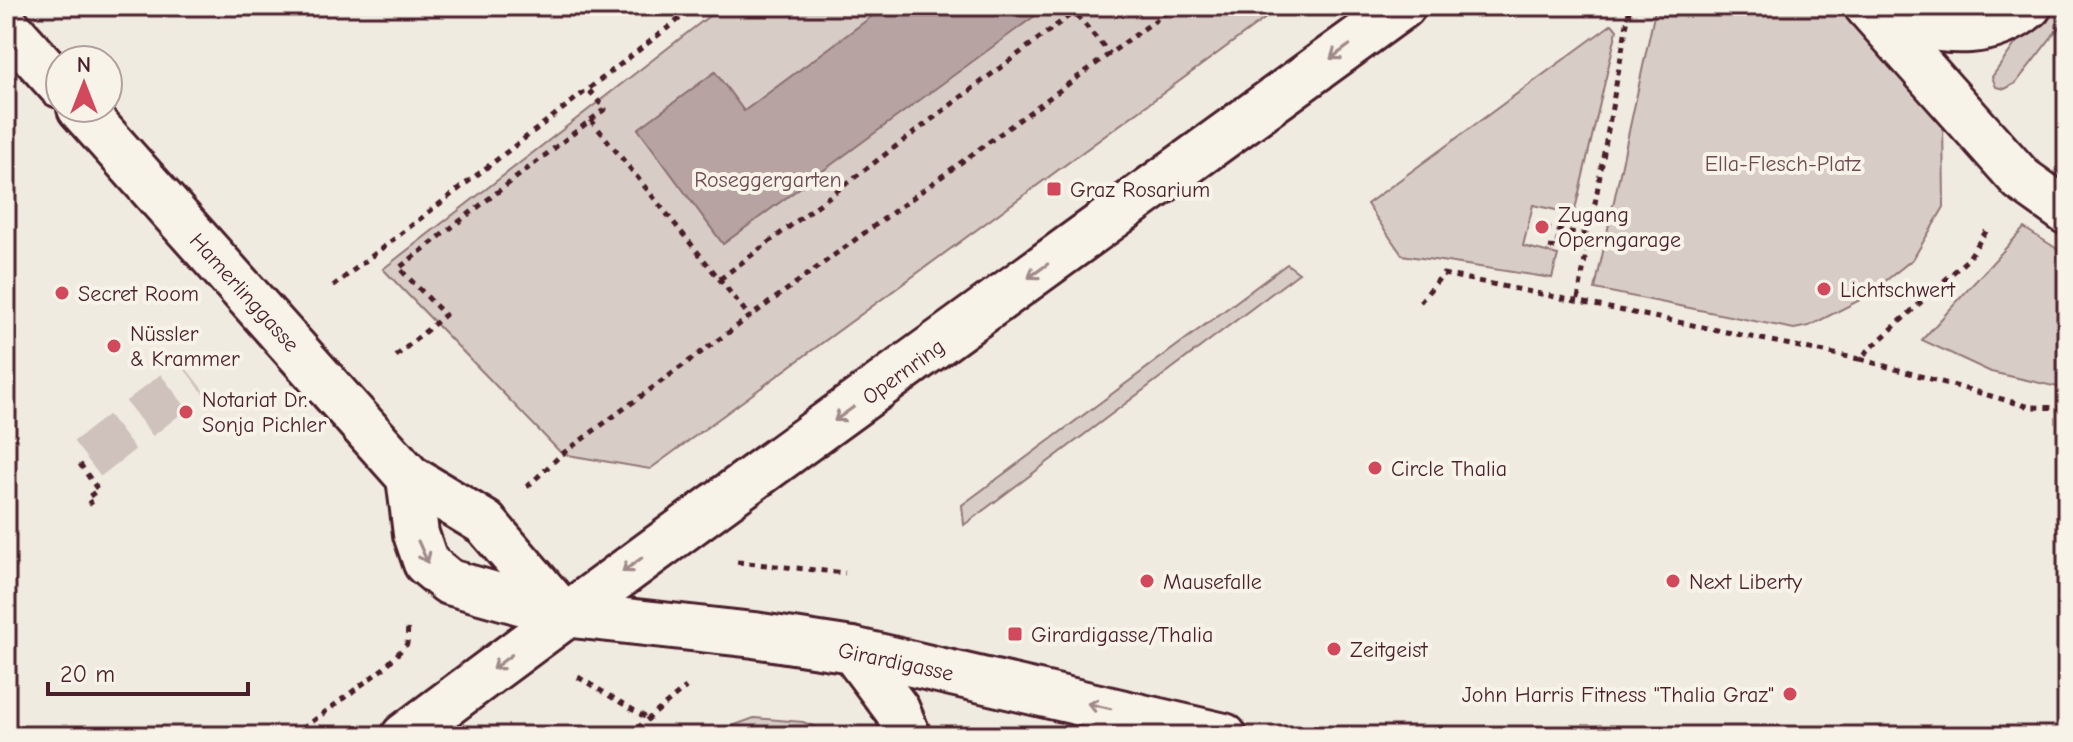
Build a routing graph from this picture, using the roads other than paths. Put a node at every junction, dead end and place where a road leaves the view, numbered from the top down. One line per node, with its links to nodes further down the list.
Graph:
1 (1403, 6): 9 (street, Opernring, one-way to 9)
2 (2029, 6): 3 (street)
3 (1876, 13): 7 (street)
4 (6, 25): 5 (street)
5 (44, 67)
6 (94, 124): 8 (street, Hamerlinggasse)
7 (2067, 212)
8 (409, 477): 9 (street, Hamerlinggasse); 9 (street, one-way to 9)
9 (563, 614): 10 (street, Girardigasse); 12 (street, Opernring, one-way to 12)
10 (852, 650): 11 (street, Girardigasse, one-way to 10); 13 (street)
11 (1165, 730): 14 (street, Girardigasse)
12 (404, 736)
13 (908, 736)
14 (1224, 736)

